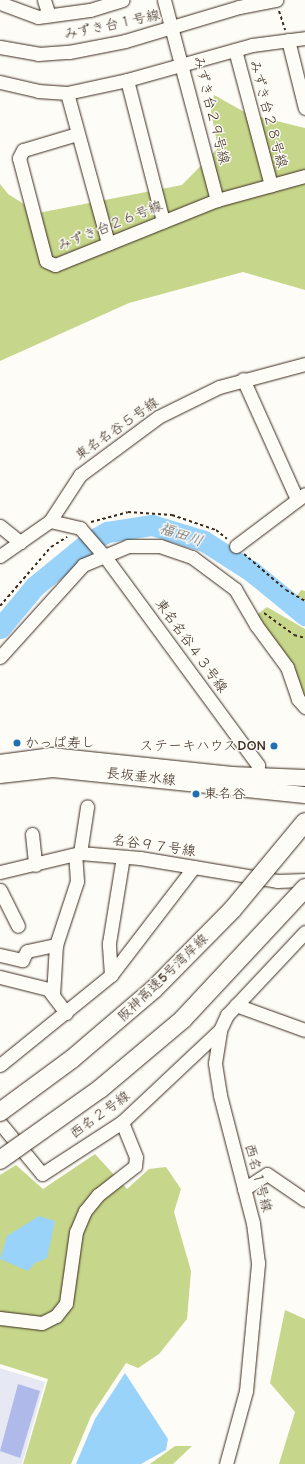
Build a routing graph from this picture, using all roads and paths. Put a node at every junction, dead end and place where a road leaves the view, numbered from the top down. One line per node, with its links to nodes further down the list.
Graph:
1 (44, 0): 7 (street)
2 (123, 0): 5 (street)
3 (164, 0): 8 (street, みずき台２９号線)
4 (0, 3): 7 (street)
5 (102, 3): 7 (street)
6 (277, 3): 8 (street, みずき台１号線); 10 (path)
7 (49, 15)
8 (174, 28): 11 (street, みずき台１号線); 13 (street, みずき台２９号線)
9 (305, 38): 10 (street)
10 (288, 40): 12 (street); 17 (street)
11 (0, 46)
12 (235, 50): 13 (street); 20 (street, みずき台２８号線)
13 (183, 64): 14 (street); 21 (street, みずき台２９号線)
14 (127, 80): 16 (street); 22 (street)
15 (0, 82): 16 (street)
16 (67, 93): 18 (street)
17 (305, 108)
18 (77, 134): 23 (street); 23 (street, みずき台２６号線)
19 (305, 176): 20 (street, みずき台２６号線)
20 (271, 185): 21 (street, みずき台２６号線)
21 (217, 200): 22 (street, みずき台２６号線)
22 (163, 221): 23 (street, みずき台２６号線)
23 (108, 243)
24 (305, 364): 25 (street, 東名名谷５号線)
25 (243, 379): 26 (street); 27 (street, 東名名谷５号線)
26 (301, 496): 30 (street)
27 (50, 521): 29 (street, 東名名谷５号線); 31 (street, 東名名谷４３号線)
28 (0, 526): 29 (street)
29 (20, 542): 32 (street, 東名名谷５号線)
30 (236, 546)
31 (103, 554): 35 (street); 36 (street); 40 (street, 東名名谷４３号線)
32 (0, 556)
33 (262, 611): 34 (path)
34 (305, 638)
35 (0, 657)
36 (305, 707)
37 (0, 763): 40 (main road, 長坂垂水線)
38 (0, 775): 40 (main road, 長坂垂水線)
39 (305, 778): 40 (main road, 長坂垂水線)
40 (257, 783): 41 (main road, 長坂垂水線)
41 (305, 795)
42 (87, 807): 45 (street)
43 (305, 822): 65 (highway, 阪神高速5号湾岸線, bridge)
44 (32, 834): 47 (street)
45 (77, 854): 46 (street, 名谷９７号線); 47 (street, 名谷９７号線); 55 (street)
46 (123, 857): 48 (street, 名谷９７号線); 57 (street)
47 (35, 866): 49 (street, 名谷９７号線)
48 (194, 867): 50 (street, 名谷９７号線); 57 (street)
49 (0, 872)
50 (305, 880)
51 (305, 888): 68 (highway, bridge)
52 (0, 890): 53 (street)
53 (18, 926)
54 (305, 932): 60 (street, 西名１号線)
55 (56, 945): 56 (street); 59 (street)
56 (0, 955)
57 (111, 975): 61 (street)
58 (0, 977): 59 (street)
59 (54, 995): 61 (street)
60 (236, 1005): 62 (street, 西名１号線); 63 (street)
61 (66, 1013): 64 (street)
62 (220, 1030): 66 (street, 西名２号線); 69 (street, 西名１号線)
63 (305, 1030)
64 (0, 1065)
65 (0, 1112)
66 (122, 1122): 67 (street, 西名２号線); 71 (street)
67 (0, 1123)
68 (0, 1160)
69 (244, 1189): 70 (street); 72 (street, 西名１号線)
70 (305, 1200)
71 (0, 1318)
72 (226, 1464)

